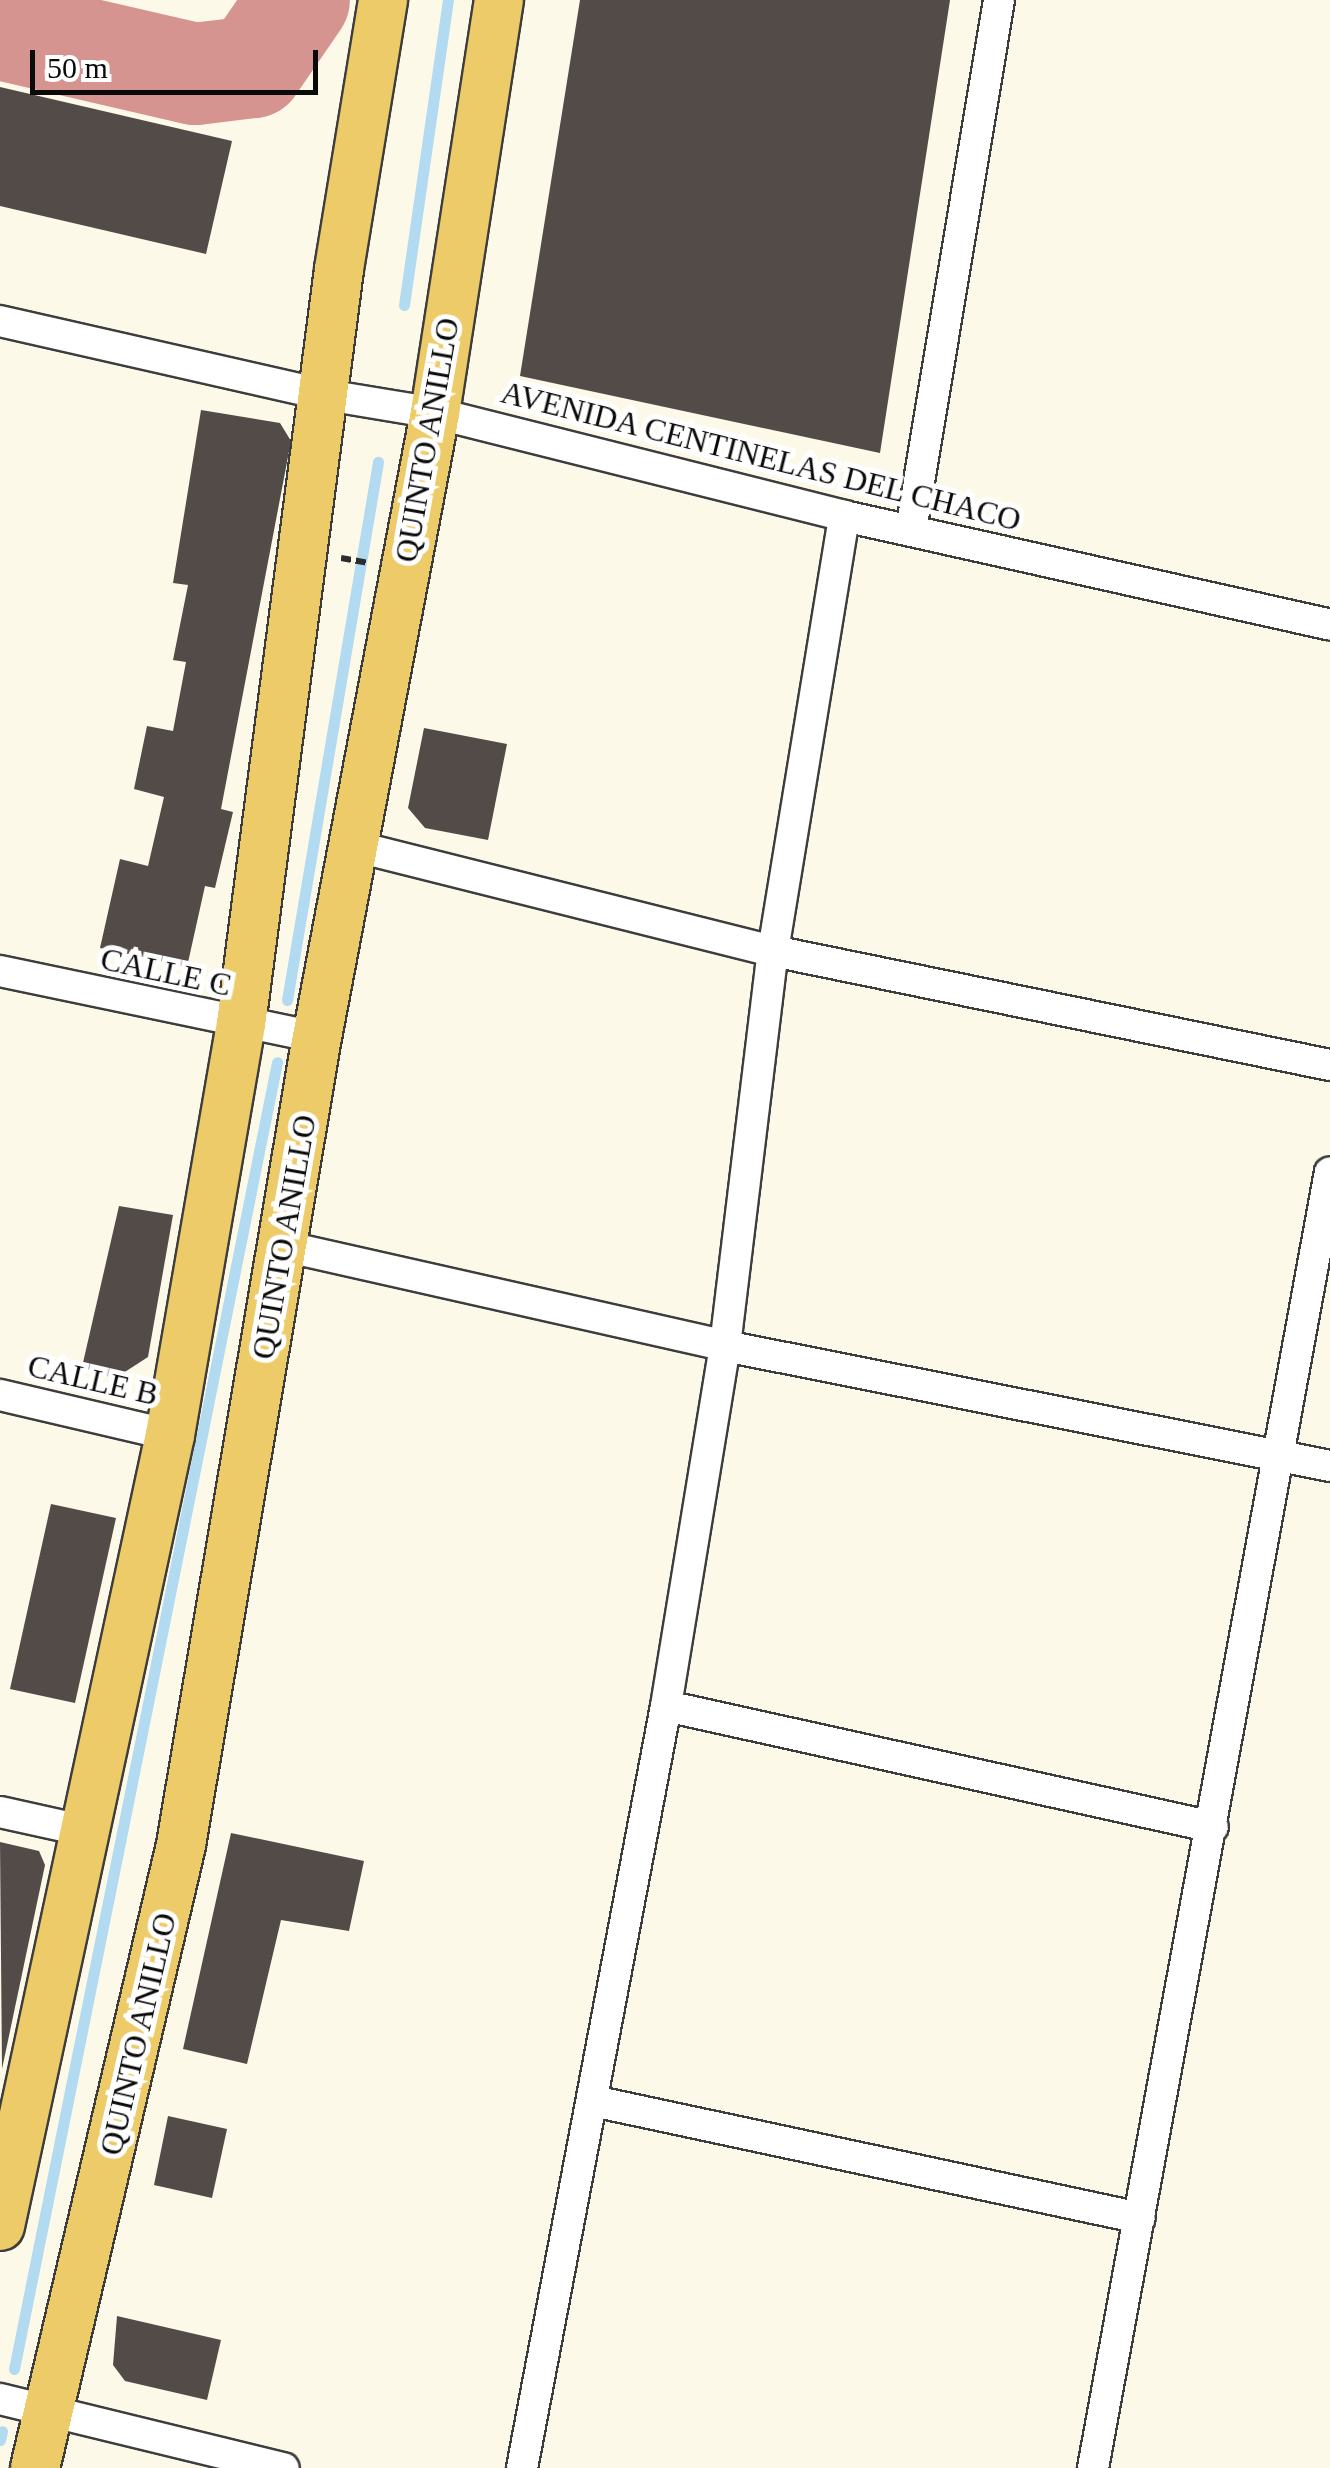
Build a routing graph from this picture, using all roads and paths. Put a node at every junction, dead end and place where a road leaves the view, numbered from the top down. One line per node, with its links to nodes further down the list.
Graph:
1 (383, 0): 5 (main road)
2 (499, 0): 6 (main road, QUINTO ANILLO)
3 (999, 0): 8 (street)
4 (0, 321): 5 (street, AVENIDA CENTINELAS DEL CHACO)
5 (326, 395): 6 (street, AVENIDA CENTINELAS DEL CHACO); 15 (main road)
6 (435, 413): 7 (street, AVENIDA CENTINELAS DEL CHACO); 12 (main road, QUINTO ANILLO)
7 (844, 516): 8 (street, AVENIDA CENTINELAS DEL CHACO); 13 (street)
8 (911, 530): 11 (street, AVENIDA CENTINELAS DEL CHACO)
9 (335, 557): 10 (path)
10 (380, 566)
11 (1330, 625)
12 (354, 846): 13 (street); 16 (main road, QUINTO ANILLO)
13 (773, 951): 17 (street); 20 (street)
14 (0, 971): 15 (street, CALLE C)
15 (241, 1024): 16 (street, CALLE C); 22 (main road)
16 (317, 1037): 19 (main road, QUINTO ANILLO)
17 (1330, 1065)
18 (1330, 1172): 23 (street)
19 (283, 1246): 20 (street); 33 (main road, QUINTO ANILLO)
20 (725, 1346): 23 (street); 25 (street)
21 (0, 1394): 22 (street, CALLE B)
22 (170, 1434): 28 (main road)
23 (1281, 1455): 24 (street); 27 (street)
24 (1330, 1466)
25 (666, 1706): 27 (street); 29 (street)
26 (0, 1812): 28 (street)
27 (1212, 1827): 30 (street)
28 (90, 1832): 31 (main road)
29 (594, 2101): 30 (street); 36 (street)
30 (1140, 2218): 37 (street)
31 (0, 2226)
32 (0, 2399): 33 (street)
33 (53, 2410): 34 (main road, QUINTO ANILLO); 35 (street)
34 (35, 2468)
35 (284, 2468)
36 (522, 2468)
37 (1094, 2468)

